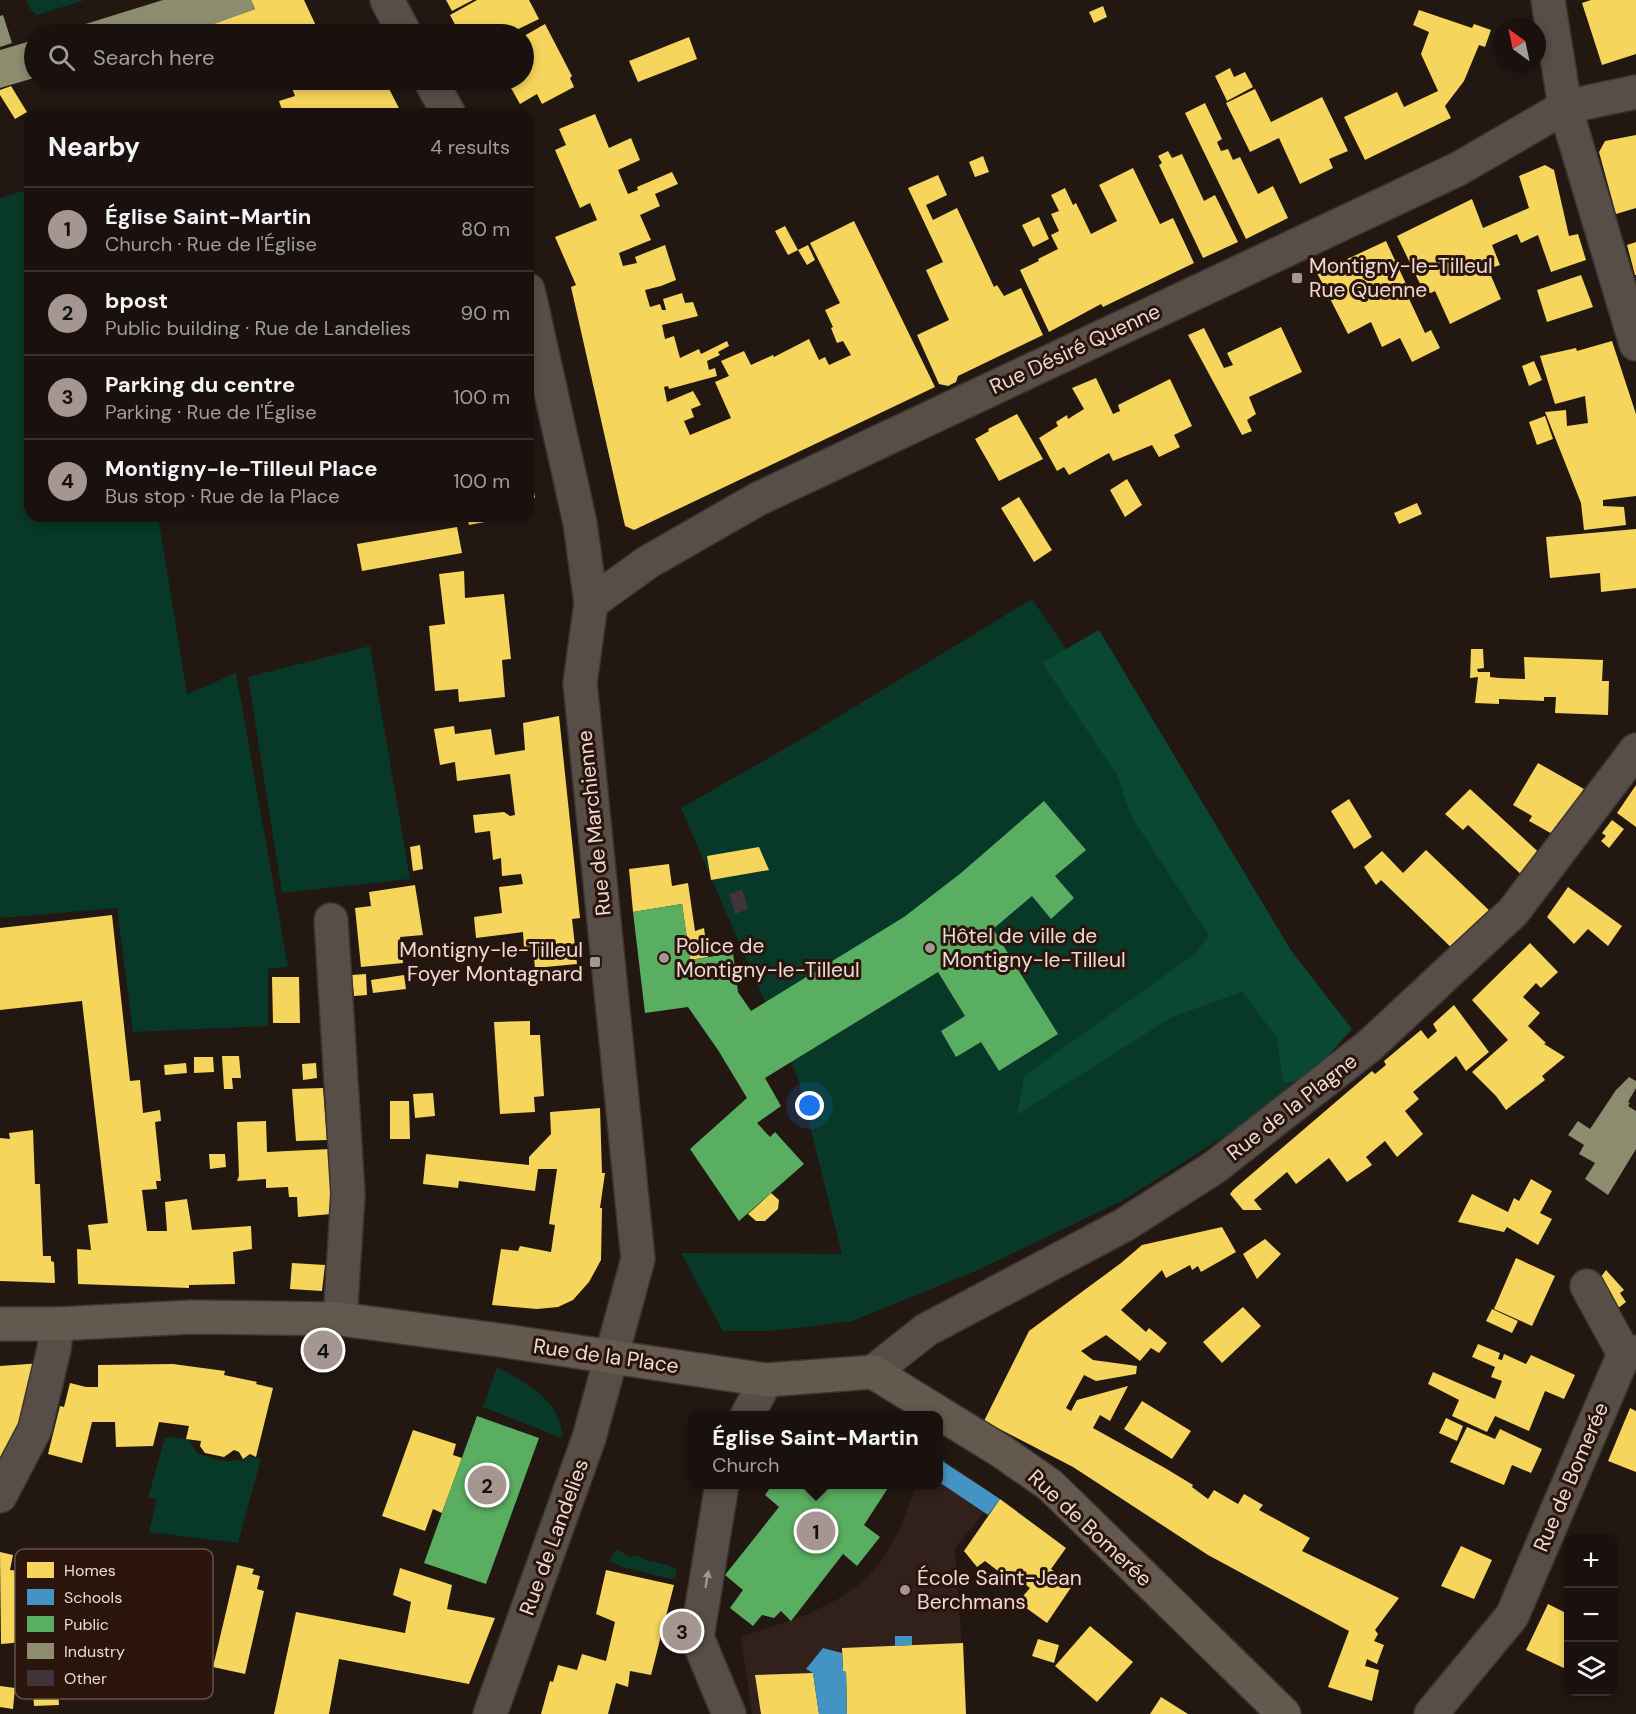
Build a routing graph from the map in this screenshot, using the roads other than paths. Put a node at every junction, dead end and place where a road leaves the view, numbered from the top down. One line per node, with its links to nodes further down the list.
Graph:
1 (387, 0): 3 (street)
2 (1548, 0): 6 (street)
3 (400, 24)
4 (436, 90): 7 (street)
5 (1636, 92): 6 (street, Rue Désiré Quenne)
6 (1565, 107): 9 (street); 10 (street, Rue Désiré Quenne)
7 (446, 108)
8 (534, 317): 10 (street, Rue de Marchienne)
9 (1636, 344)
10 (591, 603): 18 (street, Rue de Marchienne)
11 (1636, 750): 19 (street, Rue de la Plagne)
12 (331, 920): 14 (street)
13 (1587, 1286): 17 (street, Rue de Bomerée)
14 (340, 1319): 16 (main road, Rue de la Place); 18 (main road, Rue de la Place)
15 (0, 1324): 16 (main road, Rue de la Place)
16 (57, 1324): 25 (street)
17 (1630, 1353): 29 (street, Rue de Bomerée)
18 (611, 1358): 20 (main road, Rue de la Place); 27 (street, Rue de Landelies)
19 (873, 1372): 20 (main road, Rue de la Place); 22 (main road, Rue de Bomerée)
20 (766, 1380): 21 (street)
21 (750, 1411)
22 (936, 1411)
23 (943, 1415): 26 (main road, Rue de Bomerée)
24 (721, 1489): 28 (street, one-way to 24)
25 (0, 1496)
26 (1269, 1708)
27 (490, 1714)
28 (729, 1714)
29 (1431, 1714)

